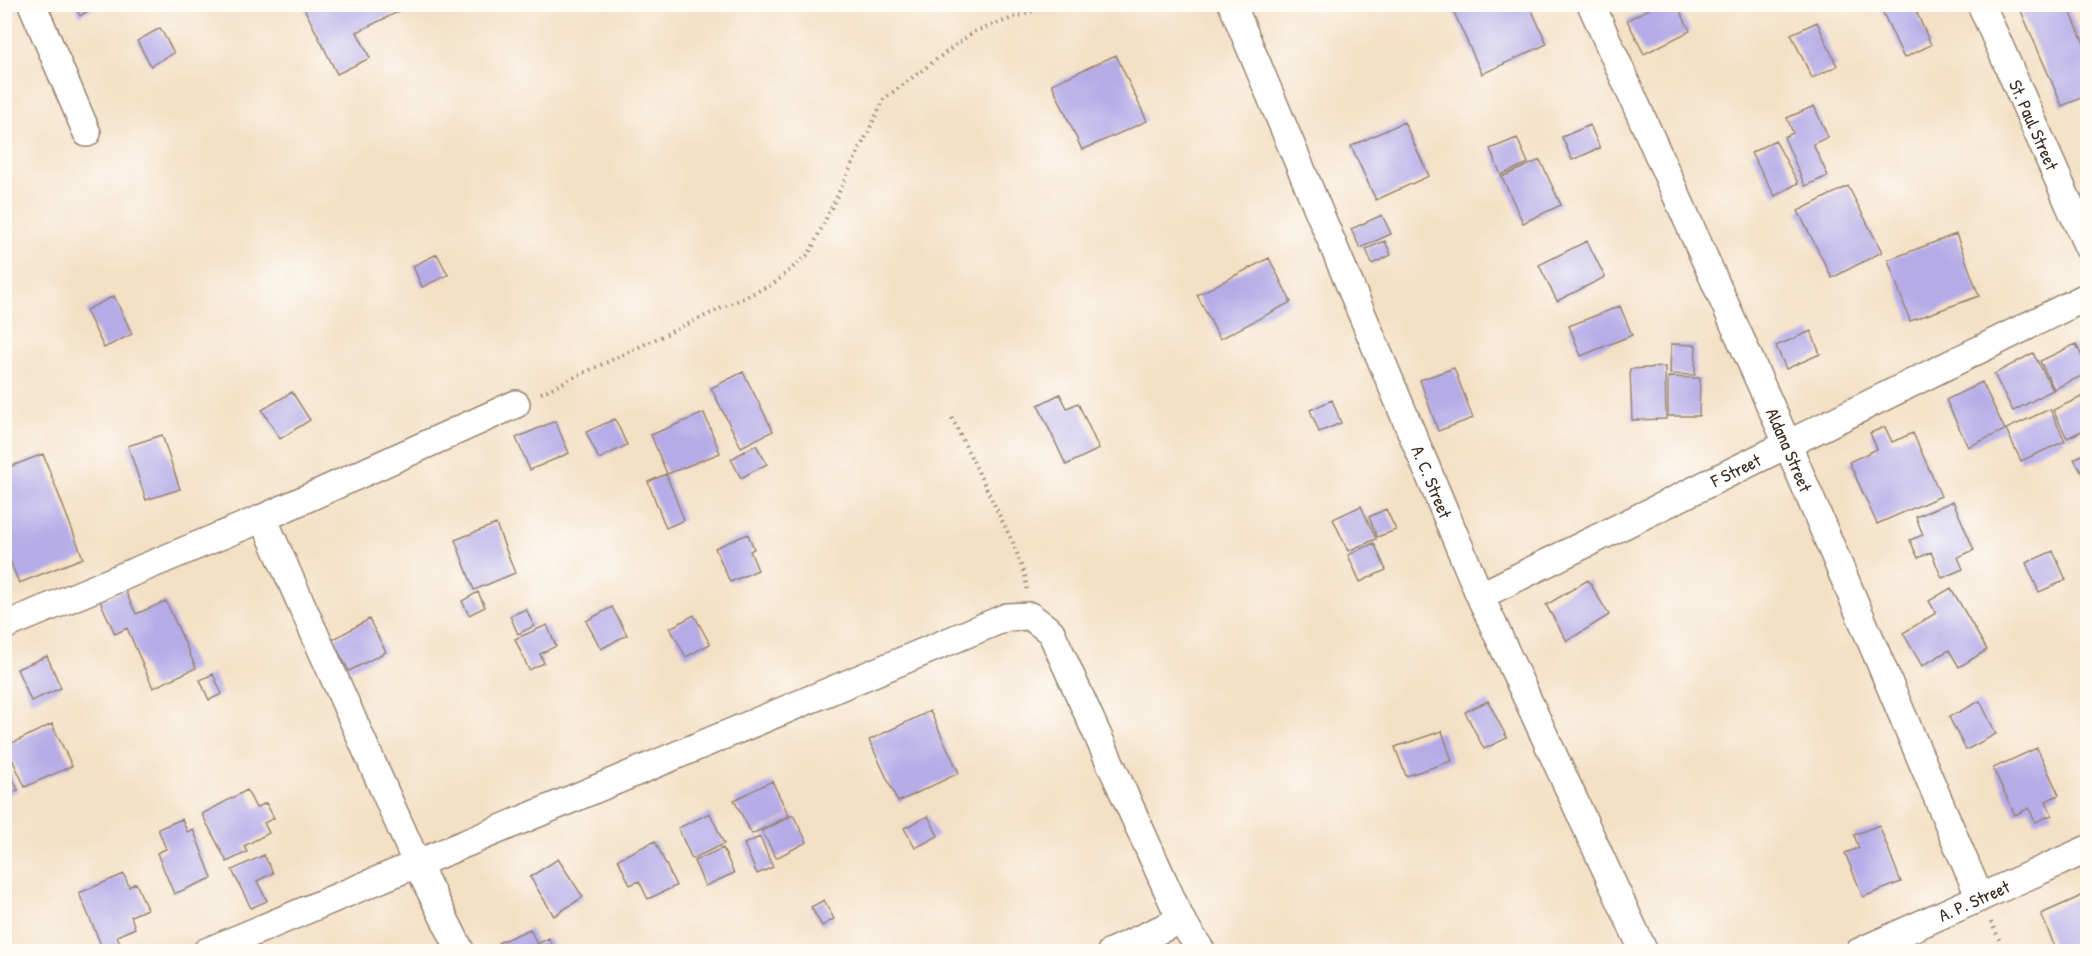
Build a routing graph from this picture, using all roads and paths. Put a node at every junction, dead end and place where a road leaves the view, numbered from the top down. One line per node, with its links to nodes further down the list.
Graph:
1 (32, 4): 6 (street)
2 (1053, 4): 9 (path)
3 (1232, 4): 13 (street, A. C. Street)
4 (1591, 4): 11 (street, Aldana Street)
5 (1981, 4): 7 (street, St. Paul Street)
6 (87, 133)
7 (2088, 247)
8 (2088, 296): 11 (street, F Street)
9 (516, 405): 12 (street)
10 (952, 418): 14 (path)
11 (1787, 443): 13 (street, F Street); 18 (street, Aldana Street)
12 (263, 518): 15 (street); 17 (street)
13 (1480, 596): 24 (street, A. C. Street)
14 (1030, 616): 17 (street); 19 (street)
15 (4, 626)
16 (2088, 849): 18 (street, A. P. Street)
17 (417, 864): 20 (street); 21 (street)
18 (1980, 898): 25 (street, A. P. Street)
19 (1182, 920): 22 (street); 23 (street)
20 (206, 951)
21 (461, 951)
22 (1111, 951)
23 (1202, 951)
24 (1644, 951)
25 (1859, 951)

